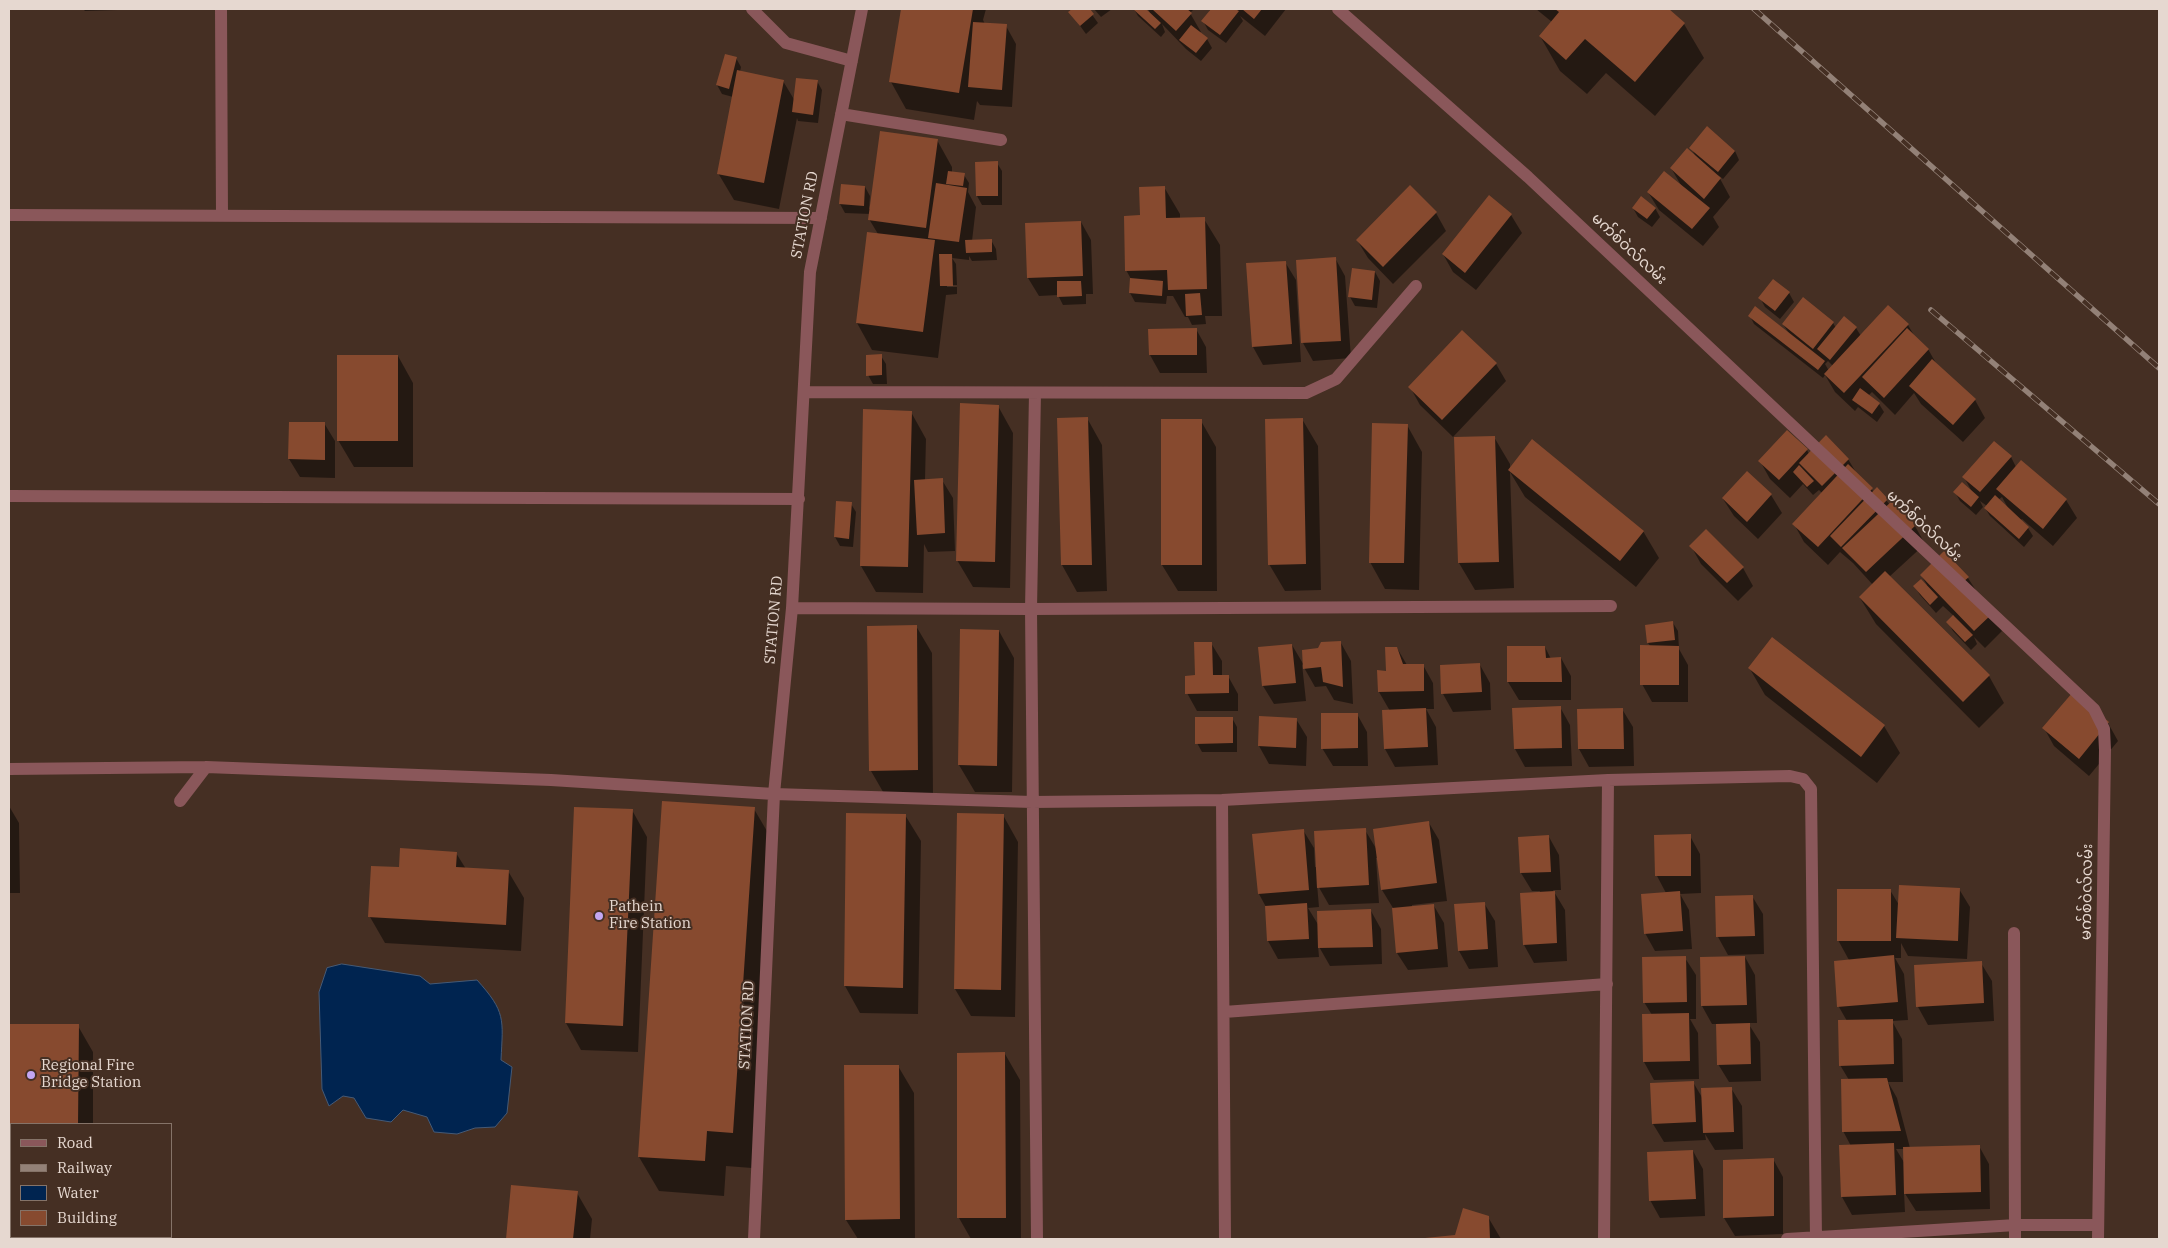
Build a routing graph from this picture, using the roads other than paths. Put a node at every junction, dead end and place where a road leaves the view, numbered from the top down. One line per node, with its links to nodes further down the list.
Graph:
1 (221, 9): 9 (street)
2 (752, 9): 5 (street)
3 (862, 9): 5 (street, STATION RD)
4 (1338, 9): 30 (street, မက်စ်ဝဲလ်လမ်း)
5 (852, 61): 6 (street, STATION RD)
6 (841, 114): 7 (street); 10 (street, STATION RD)
7 (1001, 140)
8 (9, 215): 9 (street)
9 (222, 216): 10 (street)
10 (821, 218): 12 (street, STATION RD)
11 (1416, 286): 13 (street)
12 (804, 392): 13 (street); 15 (street, STATION RD)
13 (1035, 393): 18 (street)
14 (9, 496): 15 (street)
15 (799, 499): 17 (street, STATION RD)
16 (1611, 606): 18 (street)
17 (792, 608): 18 (street); 22 (street, STATION RD)
18 (1031, 609): 25 (street)
19 (206, 767): 20 (street); 22 (street); 24 (street)
20 (9, 769)
21 (1608, 780): 23 (street); 27 (street); 31 (street)
22 (774, 794): 25 (street); 32 (street, STATION RD)
23 (1222, 800): 25 (street); 28 (street)
24 (180, 801)
25 (1032, 802): 33 (street)
26 (2014, 933): 29 (street)
27 (1607, 984): 28 (street); 35 (street)
28 (1224, 1012): 34 (street)
29 (2016, 1225): 30 (street); 31 (street); 37 (street)
30 (2098, 1226): 38 (street, မက်စ်ဝဲလ်လမ်း)
31 (1816, 1238): 36 (street)
32 (754, 1239)
33 (1037, 1239)
34 (1225, 1239)
35 (1604, 1239)
36 (1787, 1239)
37 (2015, 1239)
38 (2098, 1239)

